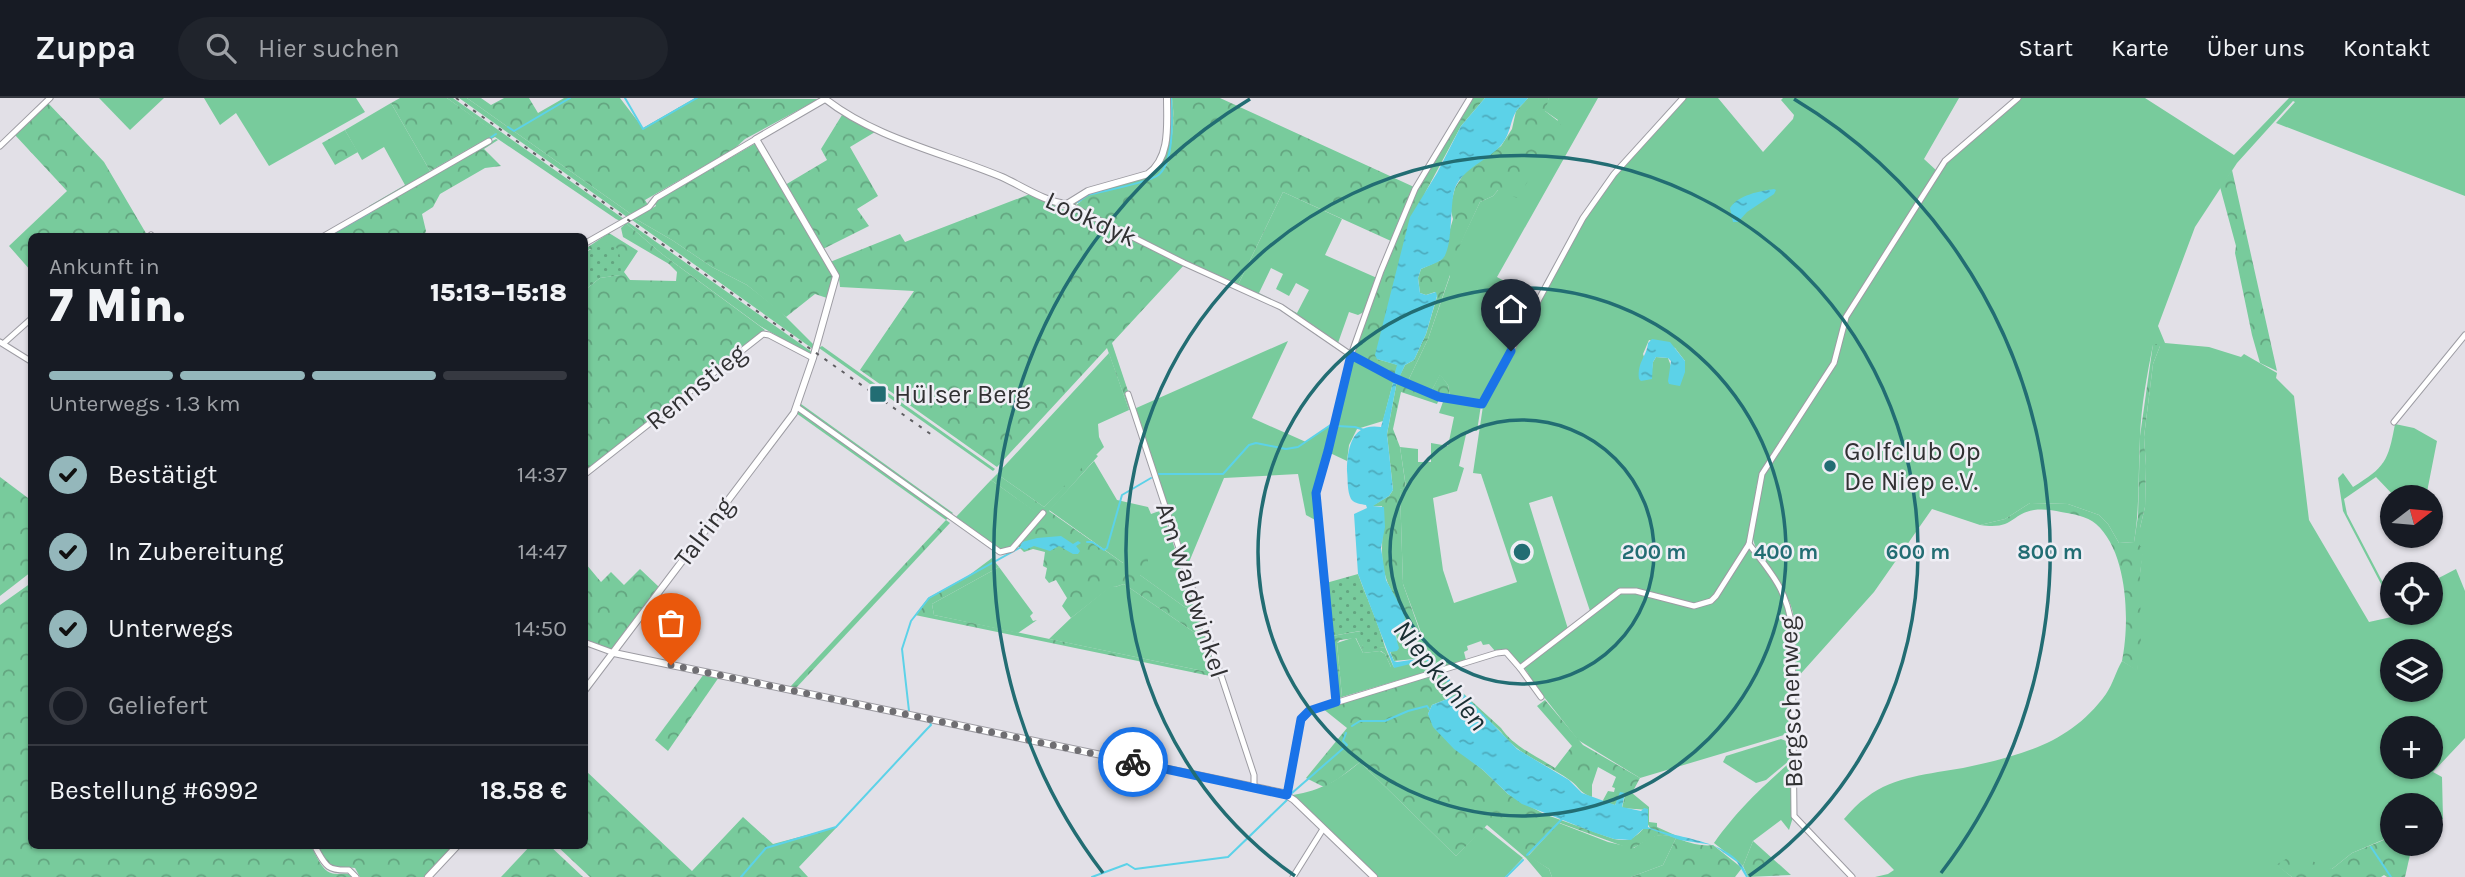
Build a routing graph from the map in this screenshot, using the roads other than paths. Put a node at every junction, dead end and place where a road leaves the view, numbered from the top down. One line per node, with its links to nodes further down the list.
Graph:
1 (50, 98): 9 (street)
2 (1167, 98): 10 (street)
3 (1469, 98): 16 (street)
4 (1683, 98): 16 (street, Lookdyk)
5 (2018, 98): 24 (street)
6 (825, 99): 7 (street); 10 (street, Lookdyk)
7 (757, 139): 12 (street); 17 (street, Talring)
8 (489, 141): 11 (street)
9 (0, 146)
10 (1067, 204): 16 (street, Lookdyk)
11 (329, 233)
12 (588, 242)
13 (28, 321): 15 (street)
14 (2465, 335): 21 (street)
15 (2, 343): 18 (street)
16 (1351, 355): 30 (street)
17 (813, 358): 20 (street, Talring); 22 (street, Rennstieg)
18 (28, 359)
19 (1128, 394): 31 (street, Am Waldwinkel)
20 (797, 407): 23 (street); 26 (street, Talring)
21 (2393, 422)
22 (588, 472)
23 (1043, 513)
24 (1749, 544): 27 (street); 40 (street, Bergschenweg)
25 (588, 643): 26 (street)
26 (614, 653): 28 (street, Talring); 31 (street)
27 (1520, 668): 29 (street); 30 (street)
28 (588, 686)
29 (1541, 697)
30 (1336, 702): 32 (street)
31 (1258, 787): 32 (street)
32 (1287, 795): 33 (street)
33 (1323, 829): 38 (street); 39 (street)
34 (316, 849): 36 (street)
35 (454, 849): 37 (street)
36 (356, 877)
37 (428, 877)
38 (1293, 877)
39 (1374, 877)
40 (1852, 877)

